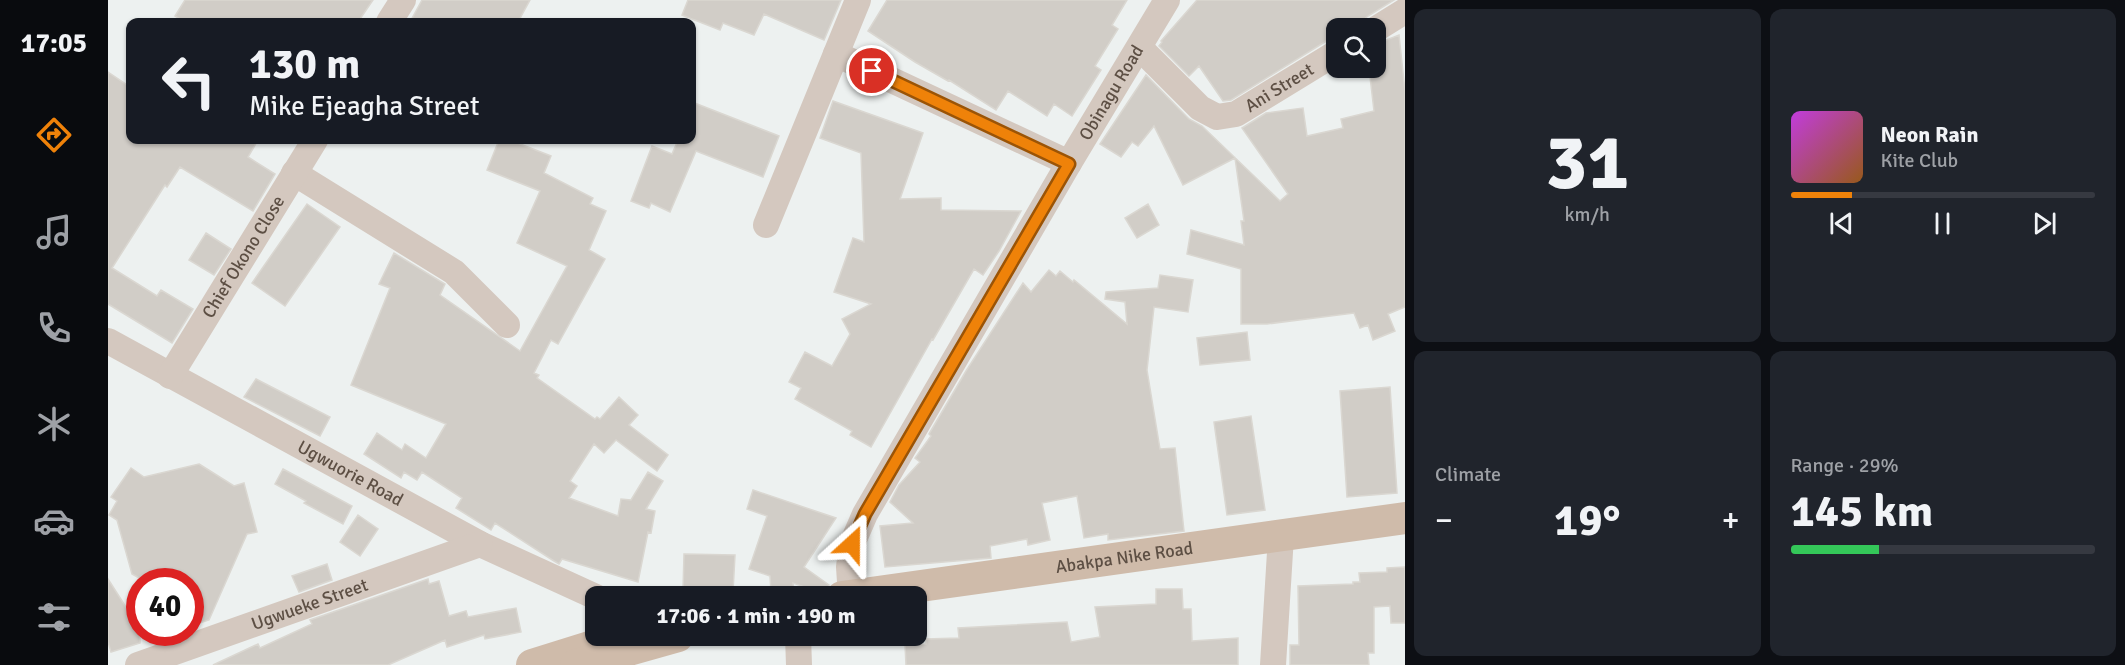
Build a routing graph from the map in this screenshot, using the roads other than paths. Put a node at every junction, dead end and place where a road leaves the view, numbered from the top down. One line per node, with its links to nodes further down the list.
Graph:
1 (403, 0): 5 (street)
2 (858, 0): 8 (street)
3 (1167, 0): 7 (street, Obinagu Road)
4 (1405, 11): 6 (street)
5 (392, 18)
6 (1386, 23)
7 (1140, 48): 9 (street, Ani Street); 11 (street, Obinagu Road)
8 (836, 54): 11 (street); 13 (street)
9 (1326, 59)
10 (312, 144): 12 (street, Chief Okono Close)
11 (1069, 164): 21 (street, Obinagu Road)
12 (294, 173): 14 (street); 16 (street, Chief Okono Close)
13 (766, 225)
14 (507, 325)
15 (108, 341): 16 (street, Ugwuorie Road)
16 (170, 376): 20 (street, Ugwuorie Road)
17 (1405, 518): 19 (main road, Abakpa Nike Road)
18 (1405, 532): 19 (main road, Abakpa Nike Road)
19 (1281, 543): 22 (main road, Abakpa Nike Road); 24 (main road, Abakpa Nike Road); 32 (street)
20 (480, 544): 23 (street, Ugwuorie Road); 28 (street, Ugwueke Street)
21 (848, 586)
22 (927, 587)
23 (585, 592)
24 (927, 599)
25 (595, 646): 29 (main road)
26 (643, 646): 30 (main road)
27 (798, 646): 31 (street)
28 (138, 665)
29 (532, 665)
30 (576, 665)
31 (799, 665)
32 (1273, 665)

